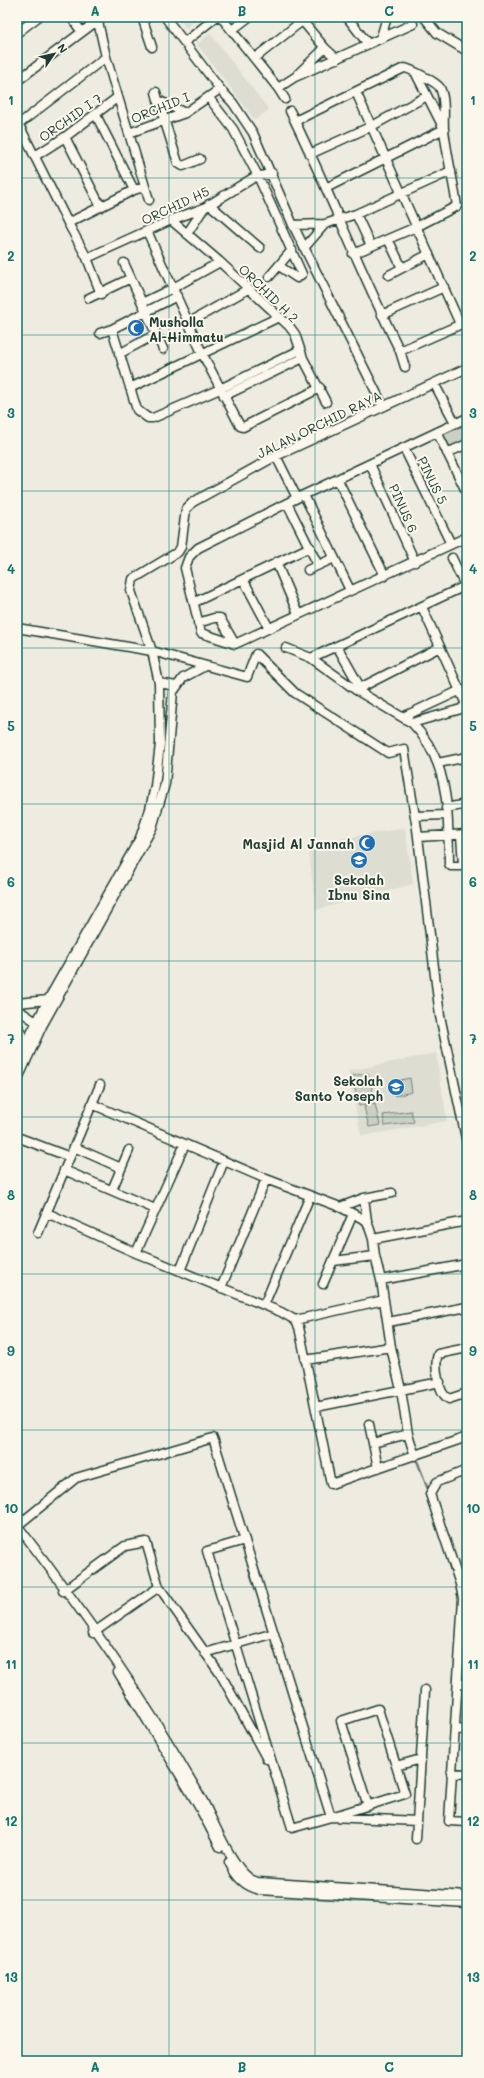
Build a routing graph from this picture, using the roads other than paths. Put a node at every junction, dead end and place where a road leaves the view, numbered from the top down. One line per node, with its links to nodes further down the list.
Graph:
1 (38, 17): 16 (street)
2 (71, 17): 15 (street)
3 (142, 17): 20 (street)
4 (165, 17): 18 (street)
5 (216, 17): 18 (street)
6 (221, 17): 14 (street)
7 (249, 17): 14 (street)
8 (347, 17): 19 (street)
9 (387, 17): 17 (street)
10 (424, 17): 22 (street)
11 (98, 18): 15 (street); 23 (street)
12 (301, 19): 21 (street); 24 (street)
13 (413, 24): 17 (street)
14 (232, 30): 24 (street)
15 (81, 31): 28 (street)
16 (17, 33)
17 (381, 37): 19 (street)
18 (187, 39): 30 (street)
19 (368, 44): 25 (street)
20 (152, 47)
21 (325, 48): 25 (street); 27 (street)
22 (467, 51)
23 (106, 57): 33 (street); 41 (street)
24 (255, 58): 29 (street)
25 (337, 59): 27 (street)
26 (416, 74): 31 (street); 32 (street); 43 (street)
27 (295, 77): 29 (street)
28 (17, 81)
29 (278, 88): 35 (street)
30 (220, 90): 34 (street, ORCHID I); 51 (street)
31 (356, 92): 40 (street); 42 (street)
32 (427, 96): 42 (street); 43 (street)
33 (118, 97): 38 (street, ORCHID I 7); 44 (street)
34 (209, 98): 37 (street, ORCHID I); 52 (street)
35 (285, 99)
36 (290, 110): 40 (street)
37 (185, 113): 39 (street, ORCHID I); 39 (street)
38 (96, 115): 45 (street, ORCHID I 7); 55 (street)
39 (165, 121): 44 (street, ORCHID I); 48 (street)
40 (295, 121): 46 (street)
41 (18, 122): 47 (street)
42 (372, 126): 46 (street); 49 (street)
43 (444, 129): 49 (street); 50 (street)
44 (129, 133): 53 (street)
45 (65, 138): 47 (street, ORCHID I 7); 59 (street)
46 (310, 154): 54 (street)
47 (35, 156): 63 (street)
48 (200, 159)
49 (385, 159): 54 (street); 56 (street)
50 (450, 171): 56 (street); 66 (street)
51 (272, 172): 52 (street, ORCHID H5); 64 (street)
52 (258, 176): 58 (street, ORCHID H5); 73 (street)
53 (144, 187): 55 (street); 57 (street)
54 (326, 188): 61 (street)
55 (134, 190): 59 (street)
56 (400, 192): 60 (street); 66 (street)
57 (148, 200)
58 (206, 206): 62 (street, ORCHID H5); 68 (street); 72 (street)
59 (101, 207): 63 (street)
60 (356, 214): 61 (street); 71 (street)
61 (340, 218): 65 (street); 74 (street)
62 (171, 220): 67 (street, ORCHID H5); 68 (street, ORCHID H 2)
63 (68, 224): 76 (street)
64 (297, 225): 65 (street); 70 (street)
65 (322, 225): 70 (street)
66 (416, 227): 69 (street); 75 (street)
67 (147, 231): 76 (street, ORCHID H5); 86 (street)
68 (187, 234): 77 (street, ORCHID H 2)
69 (388, 239): 71 (street); 80 (street)
70 (307, 245): 110 (street)
71 (371, 246): 74 (street)
72 (260, 248)
73 (292, 250): 79 (street); 79 (street)
74 (353, 254): 91 (street)
75 (429, 254): 80 (street); 84 (street)
76 (87, 258): 87 (street)
77 (220, 262): 85 (street, ORCHID H 2); 86 (street)
78 (124, 264): 83 (street)
79 (279, 266): 82 (street)
80 (402, 268): 81 (street)
81 (389, 275)
82 (269, 277)
83 (131, 278): 87 (street); 89 (street)
84 (444, 287): 91 (street); 94 (street)
85 (248, 289): 92 (street, ORCHID H 2); 93 (street)
86 (175, 292): 89 (street); 90 (street); 93 (street)
87 (101, 294): 88 (street)
88 (89, 298)
89 (142, 303): 90 (street)
90 (146, 312): 95 (street); 97 (street)
91 (382, 316): 99 (street)
92 (278, 317): 100 (street); 102 (street, ORCHID H 2)
93 (190, 322): 100 (street)
94 (463, 323): 99 (street)
95 (112, 329): 96 (street); 101 (street)
96 (100, 333)
97 (156, 334): 98 (street); 101 (street)
98 (163, 349)
99 (400, 351): 103 (street)
100 (202, 353): 106 (street); 108 (street)
101 (119, 354): 106 (street)
102 (301, 354): 107 (street, ORCHID H 2); 108 (street)
103 (405, 367)
104 (467, 368): 105 (street, JALAN ORCHID RAYA)
105 (434, 382): 110 (street, JALAN ORCHID RAYA); 112 (street)
106 (130, 388): 108 (street)
107 (320, 388): 108 (street); 109 (street, ORCHID H 2)
108 (222, 392)
109 (326, 402)
110 (383, 406): 117 (street, JALAN ORCHID RAYA)
111 (467, 418): 112 (street)
112 (455, 423): 113 (street)
113 (437, 432): 115 (street); 116 (street)
114 (467, 444): 116 (street)
115 (404, 448): 118 (street); 124 (street, PINUS 5)
116 (447, 453): 120 (street)
117 (276, 456): 121 (street); 146 (street, JALAN ORCHID RAYA)
118 (370, 464): 119 (street); 129 (street, PINUS 6)
119 (338, 480): 121 (street); 132 (street)
120 (467, 493)
121 (301, 496): 122 (street); 126 (street)
122 (287, 503): 125 (street); 136 (street)
123 (467, 537): 124 (street)
124 (451, 544): 129 (street)
125 (310, 547): 128 (street); 130 (street)
126 (334, 558): 130 (street); 135 (street)
127 (452, 558): 134 (street)
128 (276, 562): 133 (street); 138 (street)
129 (415, 562): 132 (street)
130 (318, 565): 131 (street)
131 (308, 570)
132 (385, 576): 135 (street)
133 (243, 579): 136 (street); 141 (street)
134 (466, 588): 137 (street)
135 (350, 590): 138 (street)
136 (195, 602): 139 (street)
137 (422, 606): 143 (street); 144 (street)
138 (298, 614): 141 (street)
139 (198, 623): 142 (street); 142 (street)
140 (17, 628): 146 (street)
141 (269, 628): 142 (street)
142 (235, 644)
143 (337, 646): 147 (street); 151 (street)
144 (440, 647): 151 (street); 152 (street)
145 (286, 648): 147 (street)
146 (152, 651): 148 (street); 149 (street)
147 (311, 658): 151 (street)
148 (205, 666): 150 (street); 159 (street)
149 (159, 683): 150 (street); 163 (street)
150 (176, 686): 167 (street)
151 (358, 688): 153 (street)
152 (461, 690): 153 (street); 154 (street)
153 (403, 717): 154 (street)
154 (412, 722): 156 (street)
155 (467, 757): 156 (street)
156 (438, 763): 158 (street)
157 (467, 804): 158 (street)
158 (447, 812): 159 (street); 160 (street)
159 (415, 816): 162 (street)
160 (448, 835): 161 (street); 161 (street); 162 (street)
161 (464, 835)
162 (418, 837): 174 (street)
163 (48, 1000): 164 (street); 167 (street)
164 (17, 1002)
165 (17, 1009): 167 (street)
166 (17, 1024): 168 (street)
167 (39, 1024): 168 (street); 170 (street)
168 (24, 1043): 169 (street)
169 (17, 1061)
170 (17, 1081)
171 (100, 1084): 172 (street)
172 (92, 1104): 175 (street); 176 (street)
173 (17, 1137): 178 (street)
174 (467, 1143)
175 (185, 1144): 179 (street); 188 (street)
176 (74, 1147): 178 (street); 180 (street)
177 (129, 1150): 180 (street)
178 (70, 1157): 181 (street)
179 (224, 1161): 182 (street); 199 (street)
180 (121, 1168): 183 (street)
181 (64, 1170): 183 (street); 189 (street)
182 (266, 1179): 185 (street); 202 (street)
183 (112, 1190): 188 (street)
184 (392, 1193): 186 (street)
185 (310, 1196): 187 (street); 204 (street)
186 (364, 1198): 187 (street); 191 (street)
187 (340, 1207): 190 (street)
188 (155, 1209): 195 (street)
189 (46, 1213): 193 (street); 195 (street)
190 (354, 1214): 191 (street); 197 (street)
191 (367, 1221): 194 (street)
192 (467, 1221): 194 (street)
193 (38, 1233)
194 (373, 1239): 196 (street)
195 (136, 1253): 199 (street)
196 (375, 1256): 197 (street); 200 (street)
197 (332, 1261): 201 (street)
198 (467, 1264): 200 (street)
199 (180, 1270): 202 (street)
200 (381, 1280): 203 (street)
201 (323, 1284)
202 (221, 1288): 204 (street)
203 (384, 1300): 206 (street); 207 (street)
204 (264, 1306): 206 (street)
205 (467, 1307): 207 (street)
206 (295, 1320): 210 (street)
207 (388, 1322): 208 (street)
208 (391, 1346): 210 (street); 212 (street)
209 (467, 1348): 211 (street)
210 (305, 1360): 214 (street)
211 (440, 1382): 212 (street); 213 (street)
212 (401, 1390): 214 (street); 216 (street)
213 (467, 1394)
214 (316, 1407): 220 (street)
215 (369, 1424): 218 (street)
216 (408, 1434): 218 (street); 219 (street)
217 (467, 1437): 219 (street)
218 (373, 1443): 220 (street)
219 (415, 1456): 220 (street)
220 (378, 1468)
221 (466, 1473): 226 (street)
222 (17, 1527): 223 (street); 225 (street)
223 (245, 1540): 228 (street); 230 (street)
224 (159, 1587): 225 (street); 227 (street); 231 (street)
225 (64, 1590): 227 (street)
226 (465, 1598): 229 (street)
227 (94, 1632): 246 (street)
228 (274, 1633): 230 (street); 242 (street)
229 (464, 1639): 232 (street)
230 (236, 1644): 231 (street); 239 (street)
231 (205, 1653): 239 (street)
232 (463, 1684): 234 (street)
233 (425, 1690): 236 (street)
234 (456, 1729): 235 (street); 238 (street)
235 (467, 1730)
236 (421, 1759): 237 (street); 243 (street)
237 (396, 1766): 241 (street); 241 (street)
238 (451, 1773): 240 (street); 244 (street)
239 (275, 1774): 242 (street)
240 (467, 1774)
241 (368, 1806): 242 (street)
242 (331, 1817): 243 (street)
243 (417, 1821): 245 (street)
244 (467, 1822)
245 (416, 1839)
246 (241, 1877): 247 (street); 248 (street)
247 (467, 1896)
248 (467, 1903)

